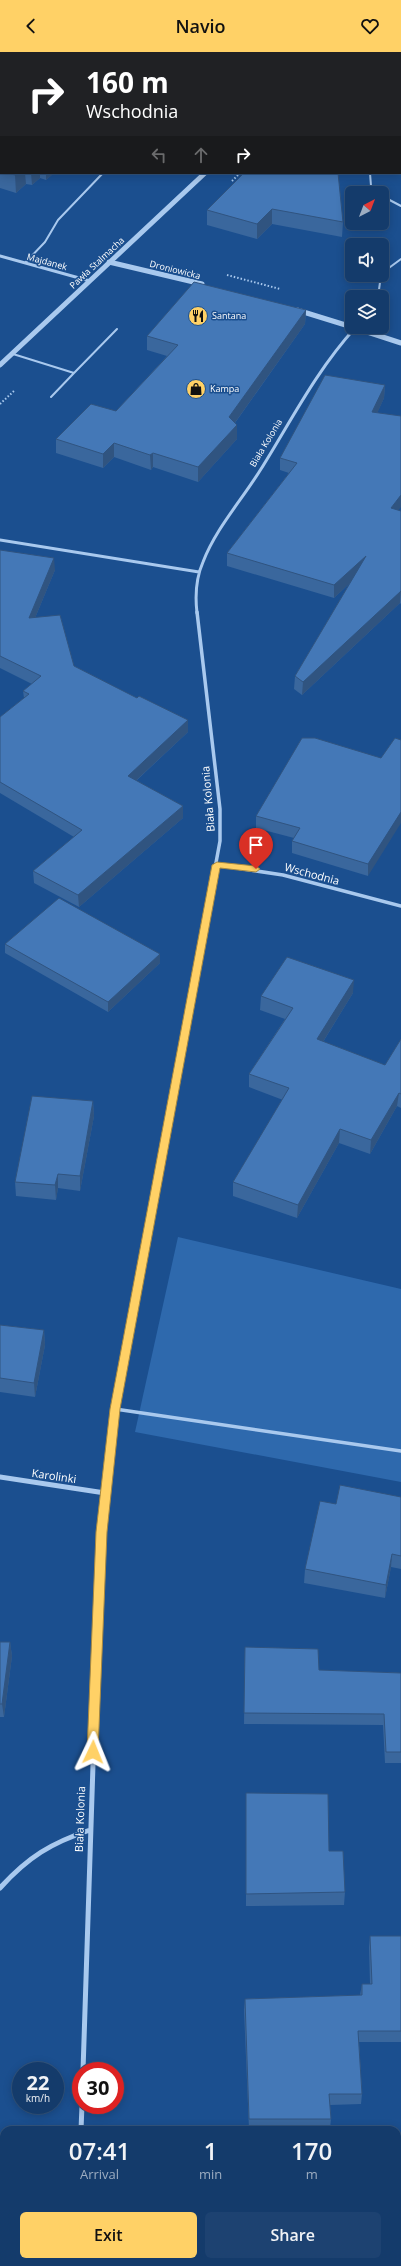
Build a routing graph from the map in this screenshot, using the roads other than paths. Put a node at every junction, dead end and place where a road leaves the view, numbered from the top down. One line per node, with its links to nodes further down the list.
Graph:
1 (102, 174): 10 (lane)
2 (204, 174): 9 (street, Pawła Stalmacha)
3 (370, 174): 4 (lane)
4 (371, 186)
5 (389, 200): 6 (lane)
6 (401, 206)
7 (0, 256): 10 (street, Majdanek)
8 (401, 259): 11 (lane)
9 (109, 262): 12 (street, Pawła Stalmacha); 13 (street, Droniowicka)
10 (25, 263): 12 (street, Majdanek)
11 (389, 268)
12 (90, 280): 20 (street, Pawła Stalmacha)
13 (205, 285)
14 (292, 308): 15 (street)
15 (345, 324)
16 (117, 329): 22 (lane)
17 (348, 334): 25 (street, Biała Kolonia)
18 (373, 334): 19 (street)
19 (401, 344)
20 (12, 354): 21 (street, Pawła Stalmacha); 22 (lane)
21 (0, 365)
22 (74, 373): 23 (lane)
23 (51, 397)
24 (0, 540): 25 (street)
25 (199, 572): 26 (street, Biała Kolonia)
26 (217, 865): 27 (street, Wschodnia); 28 (street, Biała Kolonia)
27 (401, 906)
28 (115, 1409): 29 (lane); 31 (street, Biała Kolonia)
29 (401, 1451)
30 (0, 1477): 31 (street, Karolinki)
31 (105, 1493): 32 (street, Biała Kolonia)
32 (90, 1830): 33 (street); 34 (street, Biała Kolonia)
33 (0, 1888)
34 (82, 2062)
35 (82, 2114): 36 (street)
36 (81, 2126)

